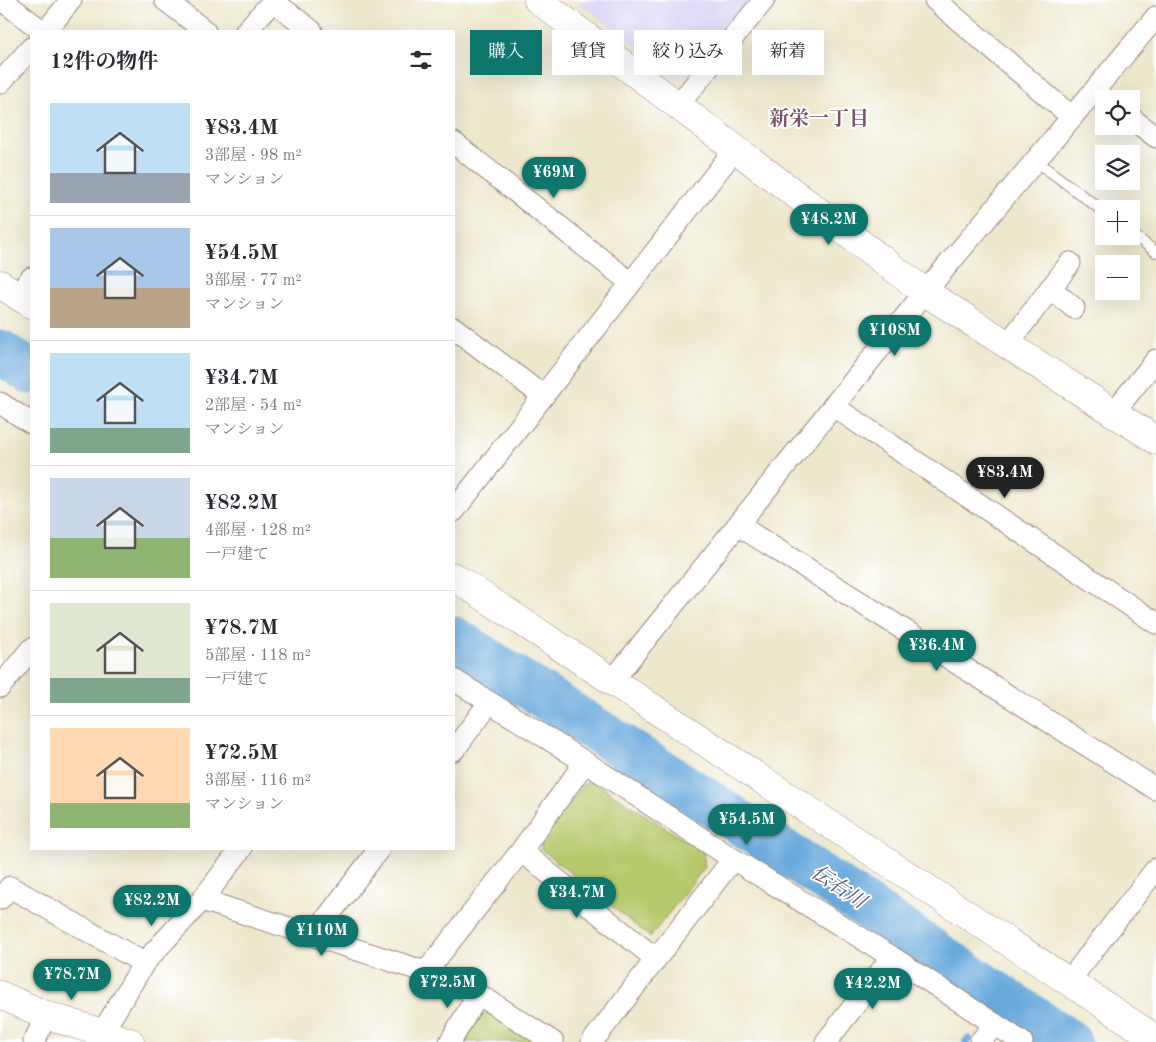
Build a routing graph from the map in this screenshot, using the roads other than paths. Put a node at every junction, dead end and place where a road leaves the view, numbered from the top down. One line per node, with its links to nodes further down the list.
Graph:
1 (2, 0): 9 (street)
2 (71, 0): 10 (street)
3 (165, 0): 11 (street)
4 (273, 0): 12 (street); 13 (street)
5 (538, 0): 18 (street)
6 (764, 0): 18 (street)
7 (935, 0): 19 (street)
8 (1153, 25): 16 (street)
9 (41, 30)
10 (47, 30)
11 (204, 30)
12 (247, 30)
13 (311, 30)
14 (30, 49): 15 (street)
15 (0, 83)
16 (1103, 90)
17 (1095, 98): 19 (street)
18 (678, 105): 23 (street)
19 (1072, 117): 24 (street)
20 (1140, 125): 21 (street)
21 (1156, 138)
22 (455, 144): 29 (street)
23 (735, 149): 29 (street); 31 (street)
24 (1035, 160): 25 (lane); 31 (street)
25 (1095, 205)
26 (1140, 240): 27 (lane)
27 (1156, 252)
28 (1070, 263): 30 (street)
29 (631, 283): 36 (street)
30 (1050, 288): 32 (street); 34 (street)
31 (924, 292): 34 (street); 38 (street)
32 (1074, 308)
33 (455, 329): 36 (street)
34 (1007, 345): 39 (street)
35 (1156, 360): 39 (street)
36 (543, 396): 42 (street)
37 (0, 403): 40 (street)
38 (833, 406): 43 (street); 45 (street)
39 (1113, 413): 41 (street)
40 (30, 422)
41 (1156, 440)
42 (455, 510)
43 (738, 525): 47 (street); 53 (street)
44 (455, 578): 47 (street)
45 (1156, 623)
46 (30, 650): 49 (street)
47 (613, 680): 66 (street)
48 (455, 681): 50 (street)
49 (0, 687)
50 (489, 703): 51 (street); 52 (street)
51 (455, 749)
52 (585, 762): 56 (street); 57 (street)
53 (1156, 789)
54 (240, 850): 60 (street)
55 (379, 850): 61 (street)
56 (521, 851): 63 (street); 65 (street)
57 (733, 859): 62 (street); 63 (street)
58 (1156, 869): 66 (street)
59 (0, 899): 64 (street)
60 (202, 900): 61 (street); 64 (street)
61 (314, 935): 65 (street)
62 (892, 957): 70 (street); 78 (street)
63 (656, 959): 77 (street)
64 (144, 963): 71 (street)
65 (426, 972): 67 (street)
66 (1069, 981): 72 (street)
67 (478, 994): 75 (street); 76 (street)
68 (0, 995): 69 (street)
69 (46, 1015): 71 (street); 73 (street)
70 (995, 1024): 79 (street); 80 (street)
71 (102, 1033): 74 (street)
72 (1156, 1039)
73 (34, 1042)
74 (130, 1042)
75 (450, 1042)
76 (553, 1042)
77 (592, 1042)
78 (826, 1042)
79 (980, 1042)
80 (1022, 1042)

